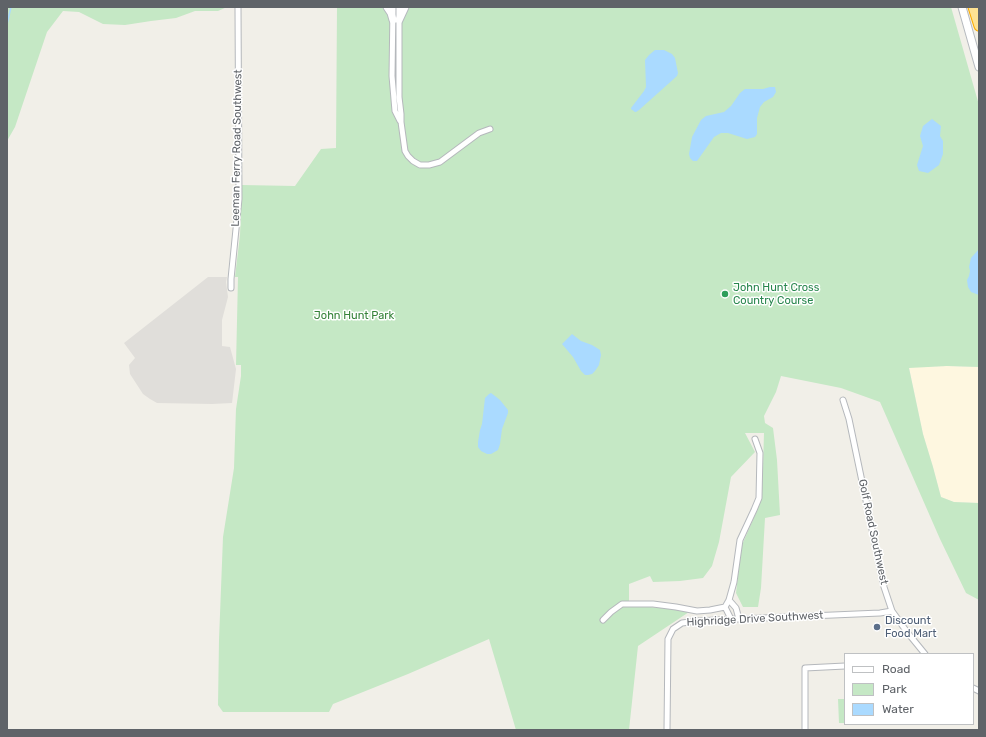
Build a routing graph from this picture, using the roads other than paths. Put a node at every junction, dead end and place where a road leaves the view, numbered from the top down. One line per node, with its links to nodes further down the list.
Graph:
1 (238, 7): 12 (street, Leeman Ferry Road Southwest)
2 (387, 7): 8 (main road)
3 (393, 7): 8 (street)
4 (399, 7): 8 (street)
5 (405, 7): 8 (main road)
6 (962, 7): 10 (main road)
7 (973, 7): 9 (highway)
8 (396, 20): 11 (street)
9 (979, 26)
10 (979, 67)
11 (490, 128)
12 (231, 288)
13 (843, 400): 17 (street, Golf Road Southwest)
14 (755, 439): 15 (street)
15 (729, 600): 16 (street); 19 (street)
16 (725, 607): 18 (street); 20 (street)
17 (892, 611): 19 (street, Highridge Drive Southwest); 21 (street, Golf Road Southwest)
18 (730, 619): 19 (street, Highridge Drive Southwest); 23 (street, Highridge Drive Southwest)
19 (739, 619)
20 (603, 620)
21 (923, 653)
22 (844, 666): 24 (street)
23 (667, 730)
24 (805, 730)

